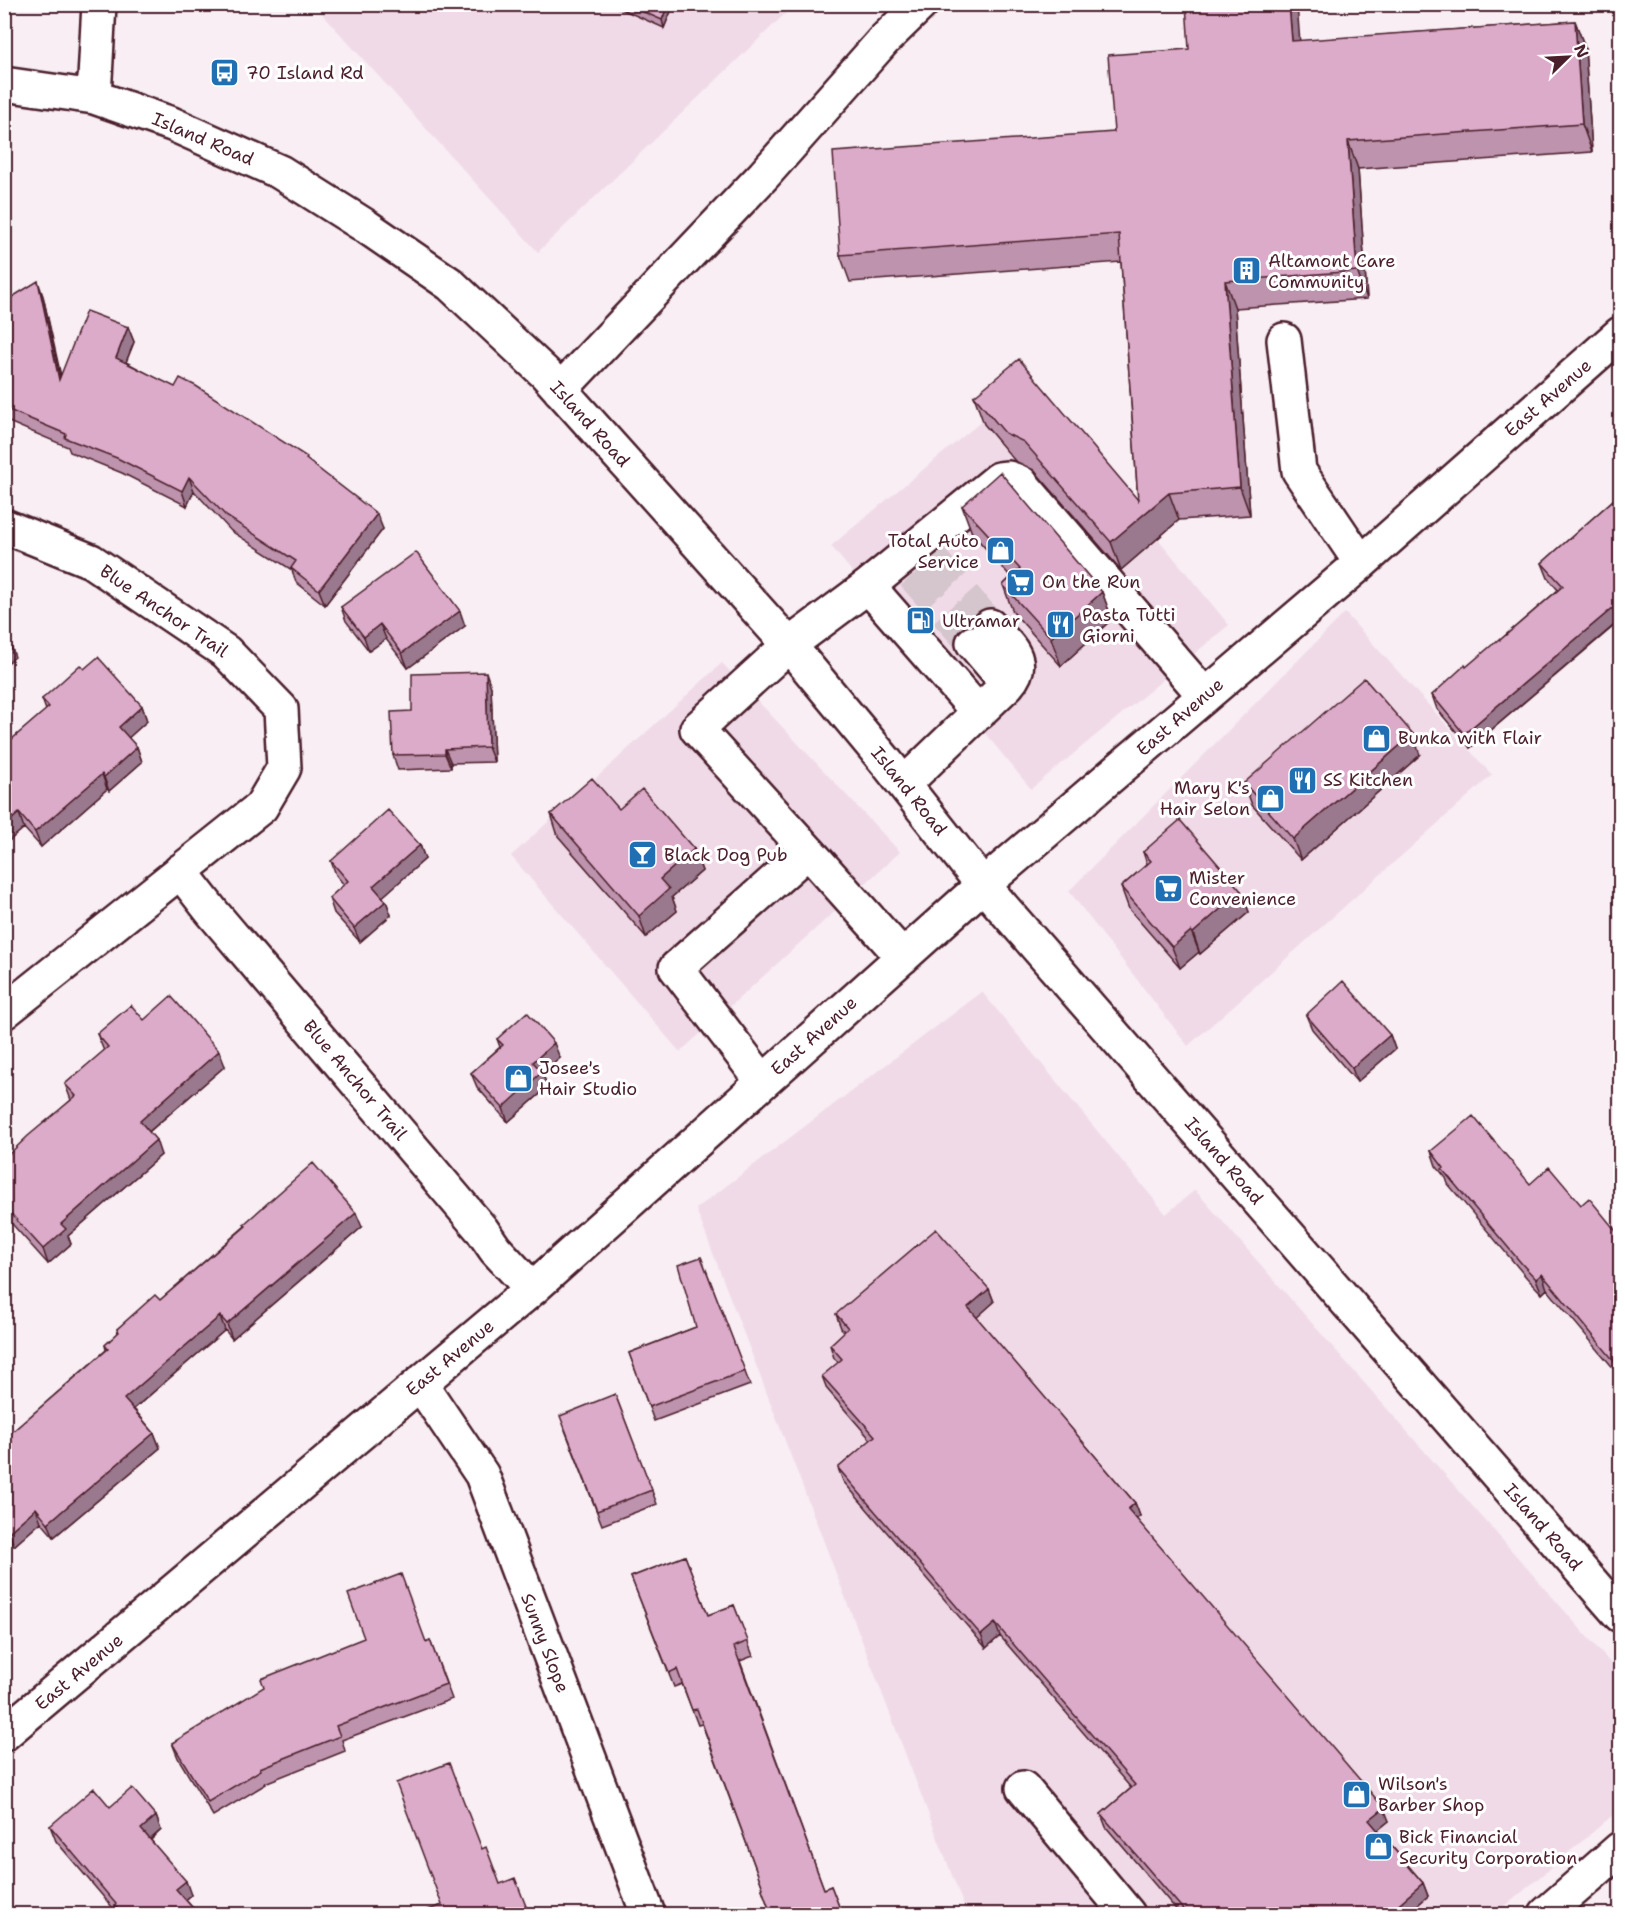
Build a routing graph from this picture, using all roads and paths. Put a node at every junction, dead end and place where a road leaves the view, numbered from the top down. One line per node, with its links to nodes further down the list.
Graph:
1 (99, 4): 4 (street)
2 (921, 4): 7 (street)
3 (4, 84): 4 (street, Island Road)
4 (94, 97): 7 (street, Island Road)
5 (1620, 334): 9 (street, East Avenue)
6 (1284, 340): 9 (street)
7 (560, 390): 12 (street, Island Road)
8 (4, 526): 17 (street, Blue Anchor Trail)
9 (1360, 563): 13 (street, East Avenue)
10 (868, 586): 12 (street); 13 (street); 14 (street)
11 (981, 635): 14 (street)
12 (789, 645): 15 (street, Island Road); 16 (street)
13 (1205, 696): 18 (street, East Avenue)
14 (979, 714): 15 (street)
15 (904, 784): 18 (street, Island Road)
16 (808, 851): 19 (street); 21 (street)
17 (180, 871): 20 (street, Blue Anchor Trail); 22 (street, Blue Anchor Trail)
18 (983, 885): 19 (street, East Avenue); 24 (street, Island Road)
19 (903, 957): 21 (street, East Avenue)
20 (4, 1012)
21 (763, 1082): 22 (street, East Avenue)
22 (532, 1288): 23 (street, East Avenue)
23 (420, 1383): 25 (street, East Avenue); 28 (street, Sunny Slope)
24 (1620, 1615)
25 (4, 1734)
26 (1023, 1788): 29 (street)
27 (1620, 1849): 30 (street)
28 (648, 1914)
29 (1128, 1914)
30 (1546, 1914)

